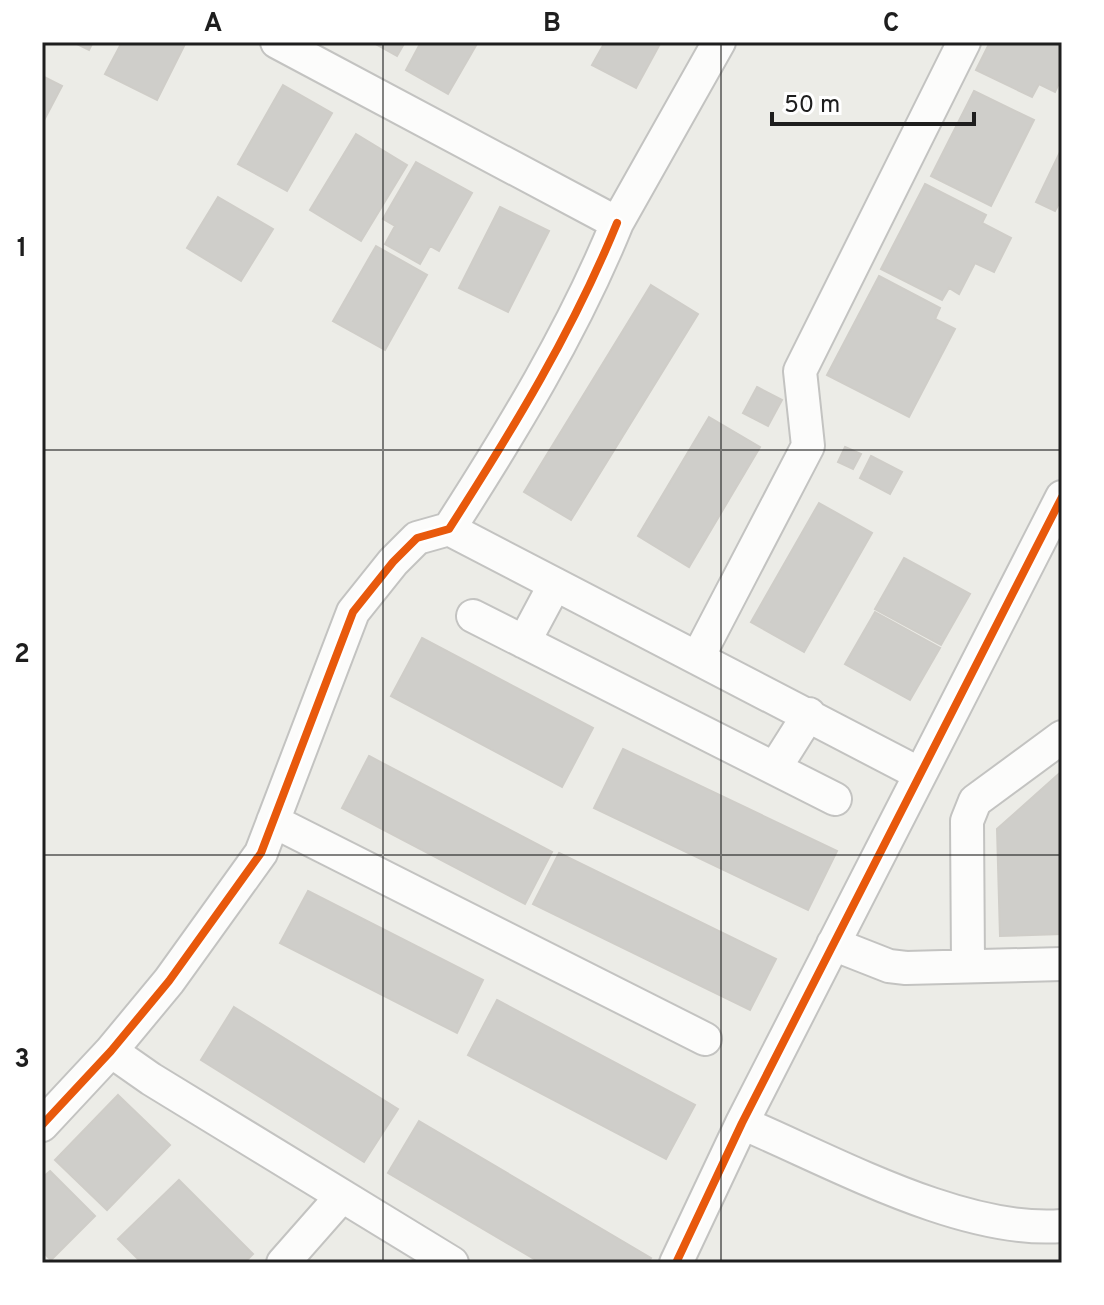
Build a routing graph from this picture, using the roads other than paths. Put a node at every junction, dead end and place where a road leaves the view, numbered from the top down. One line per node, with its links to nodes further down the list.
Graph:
1 (277, 42): 4 (street)
2 (719, 42): 4 (street)
3 (964, 42): 11 (street)
4 (617, 223): 6 (street)
5 (1062, 497): 7 (street)
6 (449, 529): 8 (street); 17 (street)
7 (1052, 544): 15 (street)
8 (555, 584): 10 (street); 11 (street)
9 (473, 616): 10 (street)
10 (524, 642): 14 (street)
11 (698, 657): 12 (street)
12 (809, 714): 14 (street); 15 (street)
13 (1062, 737): 20 (street)
14 (775, 768): 16 (street)
15 (920, 774): 18 (street)
16 (835, 799)
17 (273, 821): 21 (street); 22 (street)
18 (833, 944): 20 (street); 23 (street)
19 (1062, 964): 20 (street)
20 (968, 965)
21 (705, 1039)
22 (111, 1051): 24 (street); 25 (street)
23 (742, 1123): 26 (street); 29 (street)
24 (42, 1125)
25 (342, 1196): 27 (street); 28 (street)
26 (1062, 1226)
27 (283, 1263)
28 (452, 1263)
29 (676, 1263)

